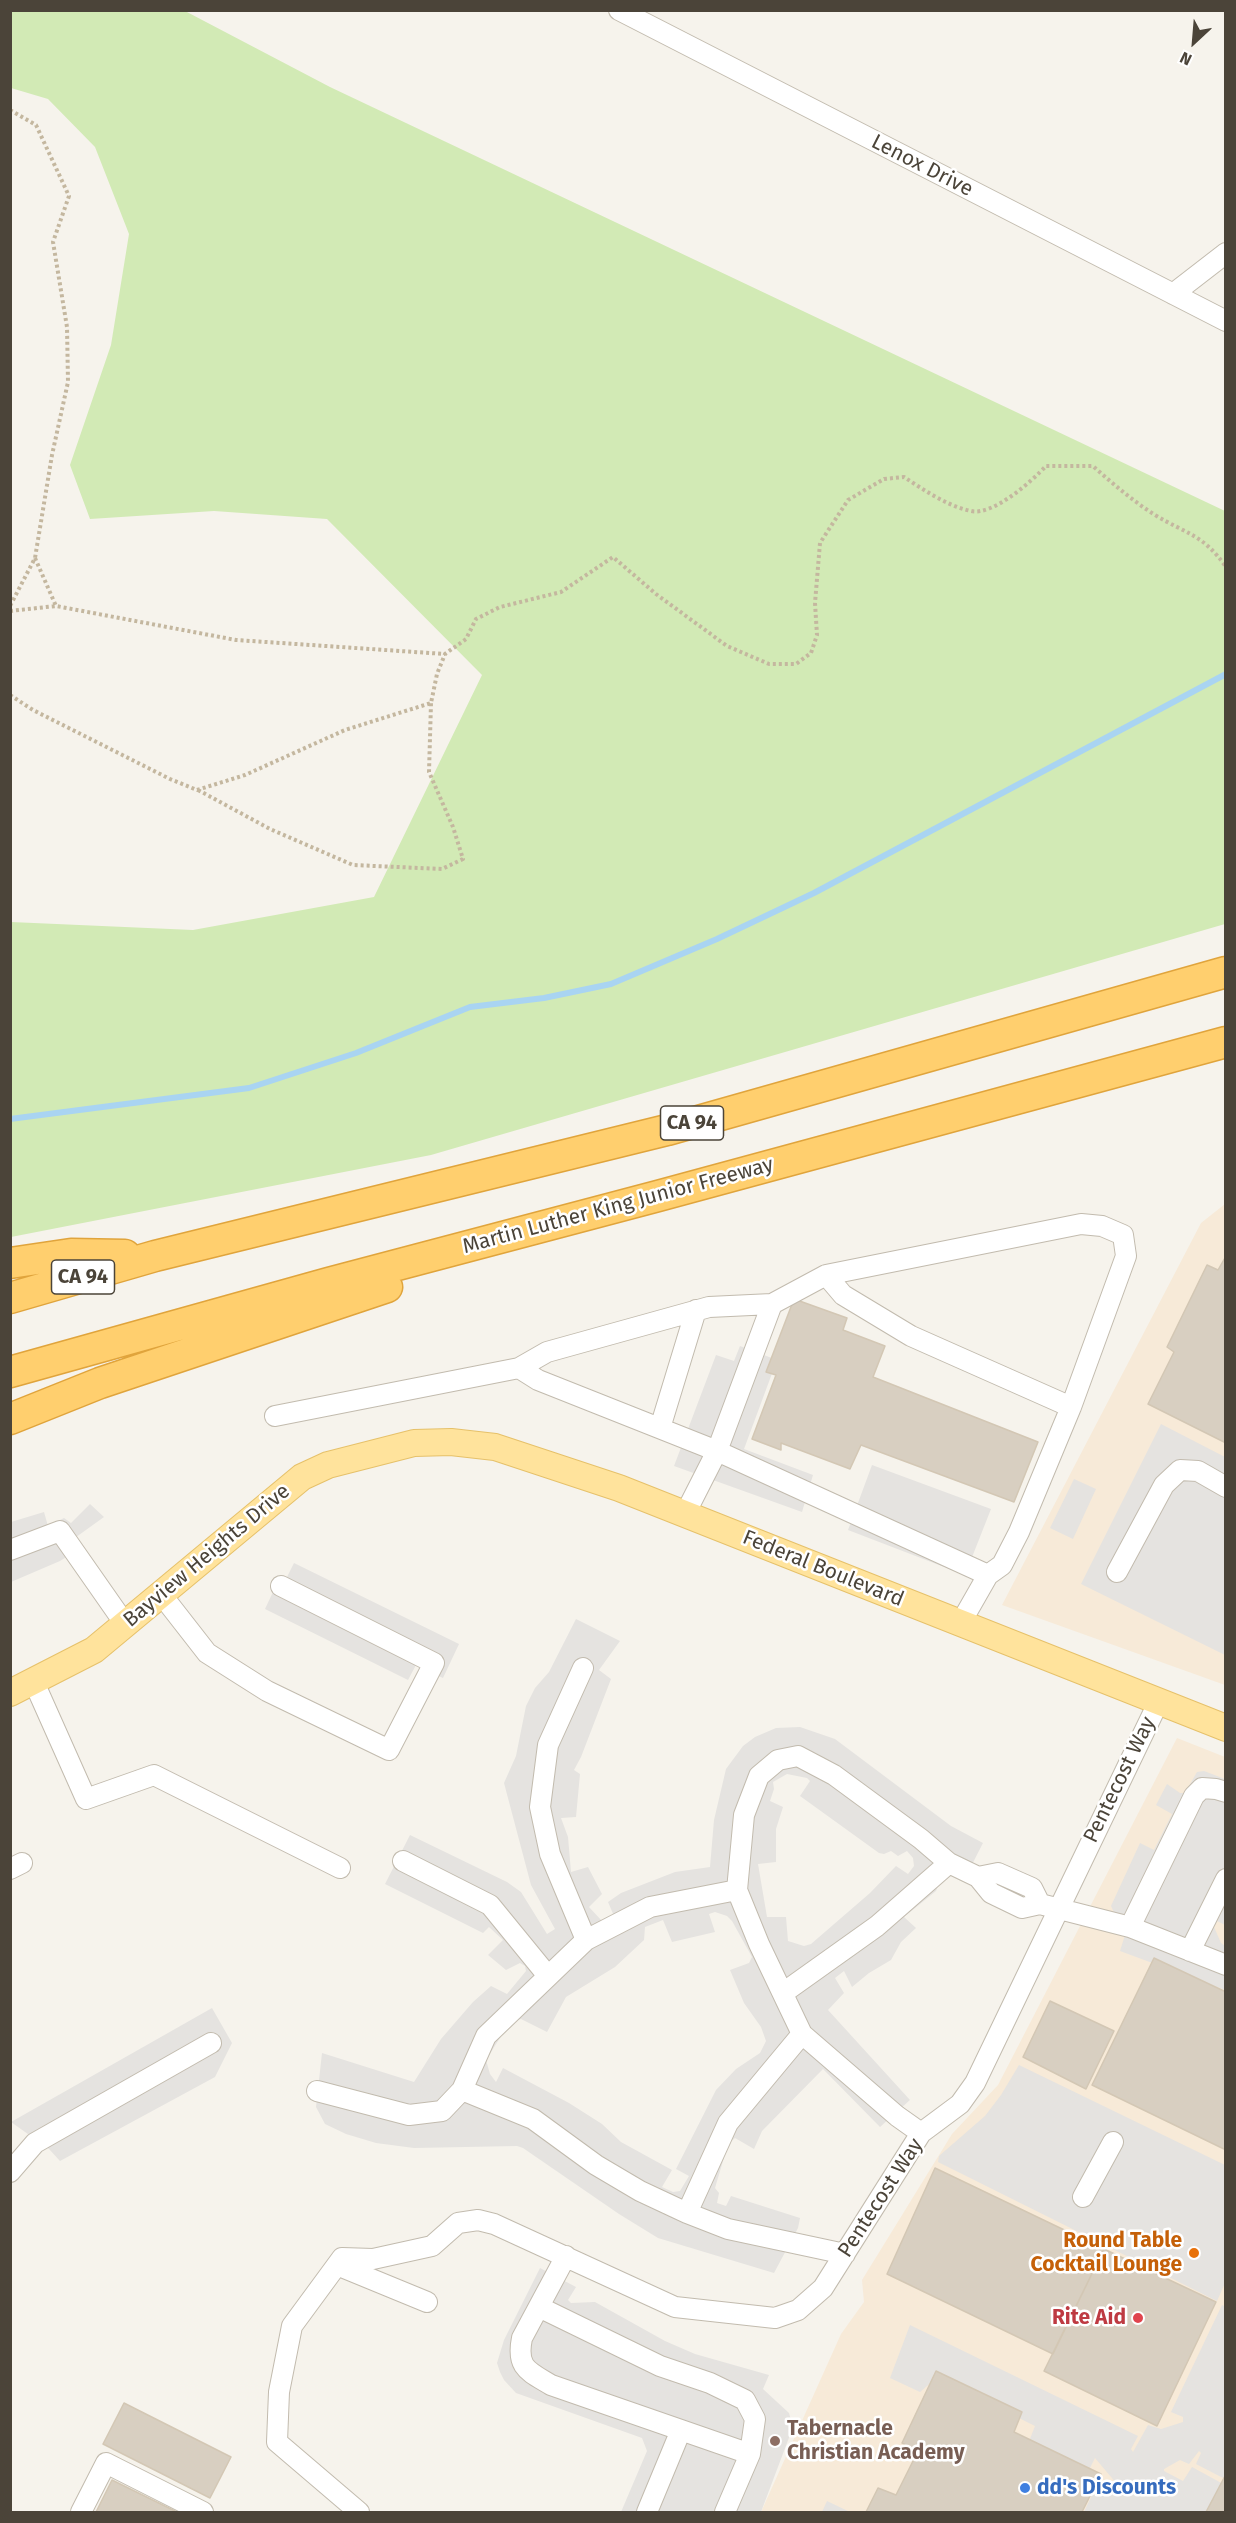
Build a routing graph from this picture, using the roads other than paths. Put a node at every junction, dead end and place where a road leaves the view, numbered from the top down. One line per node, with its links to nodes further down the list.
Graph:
1 (619, 10): 3 (street, Lenox Drive)
2 (1226, 253): 3 (street)
3 (1173, 294): 4 (street, Lenox Drive)
4 (1226, 321)
5 (1226, 972): 10 (highway, CA 94)
6 (1226, 1042): 8 (highway, Martin Luther King Junior Freeway)
7 (1226, 1057): 8 (highway)
8 (1045, 1090): 9 (highway, Martin Luther King Junior Freeway)
9 (658, 1196): 17 (highway, Martin Luther King Junior Freeway); 20 (highway)
10 (154, 1256): 11 (highway); 13 (highway, CA 94)
11 (10, 1263)
12 (826, 1275): 14 (street); 18 (street); 18 (street)
13 (10, 1298)
14 (772, 1304): 15 (street); 23 (street)
15 (696, 1310): 16 (street); 21 (street)
16 (519, 1368): 19 (street); 21 (street)
17 (10, 1372)
18 (1071, 1407): 28 (street)
19 (275, 1416)
20 (10, 1419)
21 (660, 1428): 23 (street)
22 (414, 1443): 25 (main road, Federal Boulevard); 30 (main road, Bayview Heights Drive)
23 (717, 1451): 25 (street); 28 (street)
24 (1226, 1487): 27 (street)
25 (685, 1514): 32 (main road, Federal Boulevard)
26 (10, 1550): 31 (street)
27 (1117, 1572)
28 (987, 1575): 32 (street)
29 (281, 1586): 30 (street)
30 (161, 1594): 31 (main road, Bayview Heights Drive)
31 (125, 1624): 34 (main road, Bayview Heights Drive)
32 (960, 1624): 36 (main road, Federal Boulevard)
33 (582, 1668): 46 (street)
34 (33, 1680): 35 (main road, Bayview Heights Drive); 41 (street)
35 (10, 1693)
36 (1158, 1703): 37 (main road, Federal Boulevard); 44 (street, Pentecost Way)
37 (1226, 1728)
38 (1226, 1792): 45 (street)
39 (403, 1861): 49 (street)
40 (949, 1863): 43 (street); 44 (street); 50 (street)
41 (340, 1868)
42 (1226, 1879): 47 (street)
43 (737, 1890): 46 (street); 50 (street)
44 (1049, 1907): 45 (street); 55 (street, Pentecost Way)
45 (1130, 1927): 47 (street)
46 (586, 1940): 49 (street)
47 (1190, 1951): 48 (street)
48 (1226, 1965)
49 (548, 1976): 53 (street)
50 (783, 1994): 51 (street)
51 (802, 2034): 55 (street); 59 (street)
52 (211, 2043): 57 (street)
53 (462, 2090): 54 (street); 59 (street)
54 (317, 2091)
55 (921, 2133): 60 (street, Pentecost Way)
56 (1113, 2142): 58 (street)
57 (10, 2172)
58 (1083, 2197)
59 (687, 2212): 60 (street)
60 (845, 2254): 61 (street, Pentecost Way)
61 (566, 2256): 62 (street, Pentecost Way); 64 (street)
62 (337, 2265): 63 (street); 69 (street)
63 (427, 2302)
64 (539, 2307): 65 (street); 66 (street)
65 (681, 2430): 66 (street); 70 (street)
66 (750, 2454): 71 (street)
67 (81, 2512): 68 (street)
68 (203, 2512)
69 (359, 2512)
70 (647, 2512)
71 (725, 2512)

